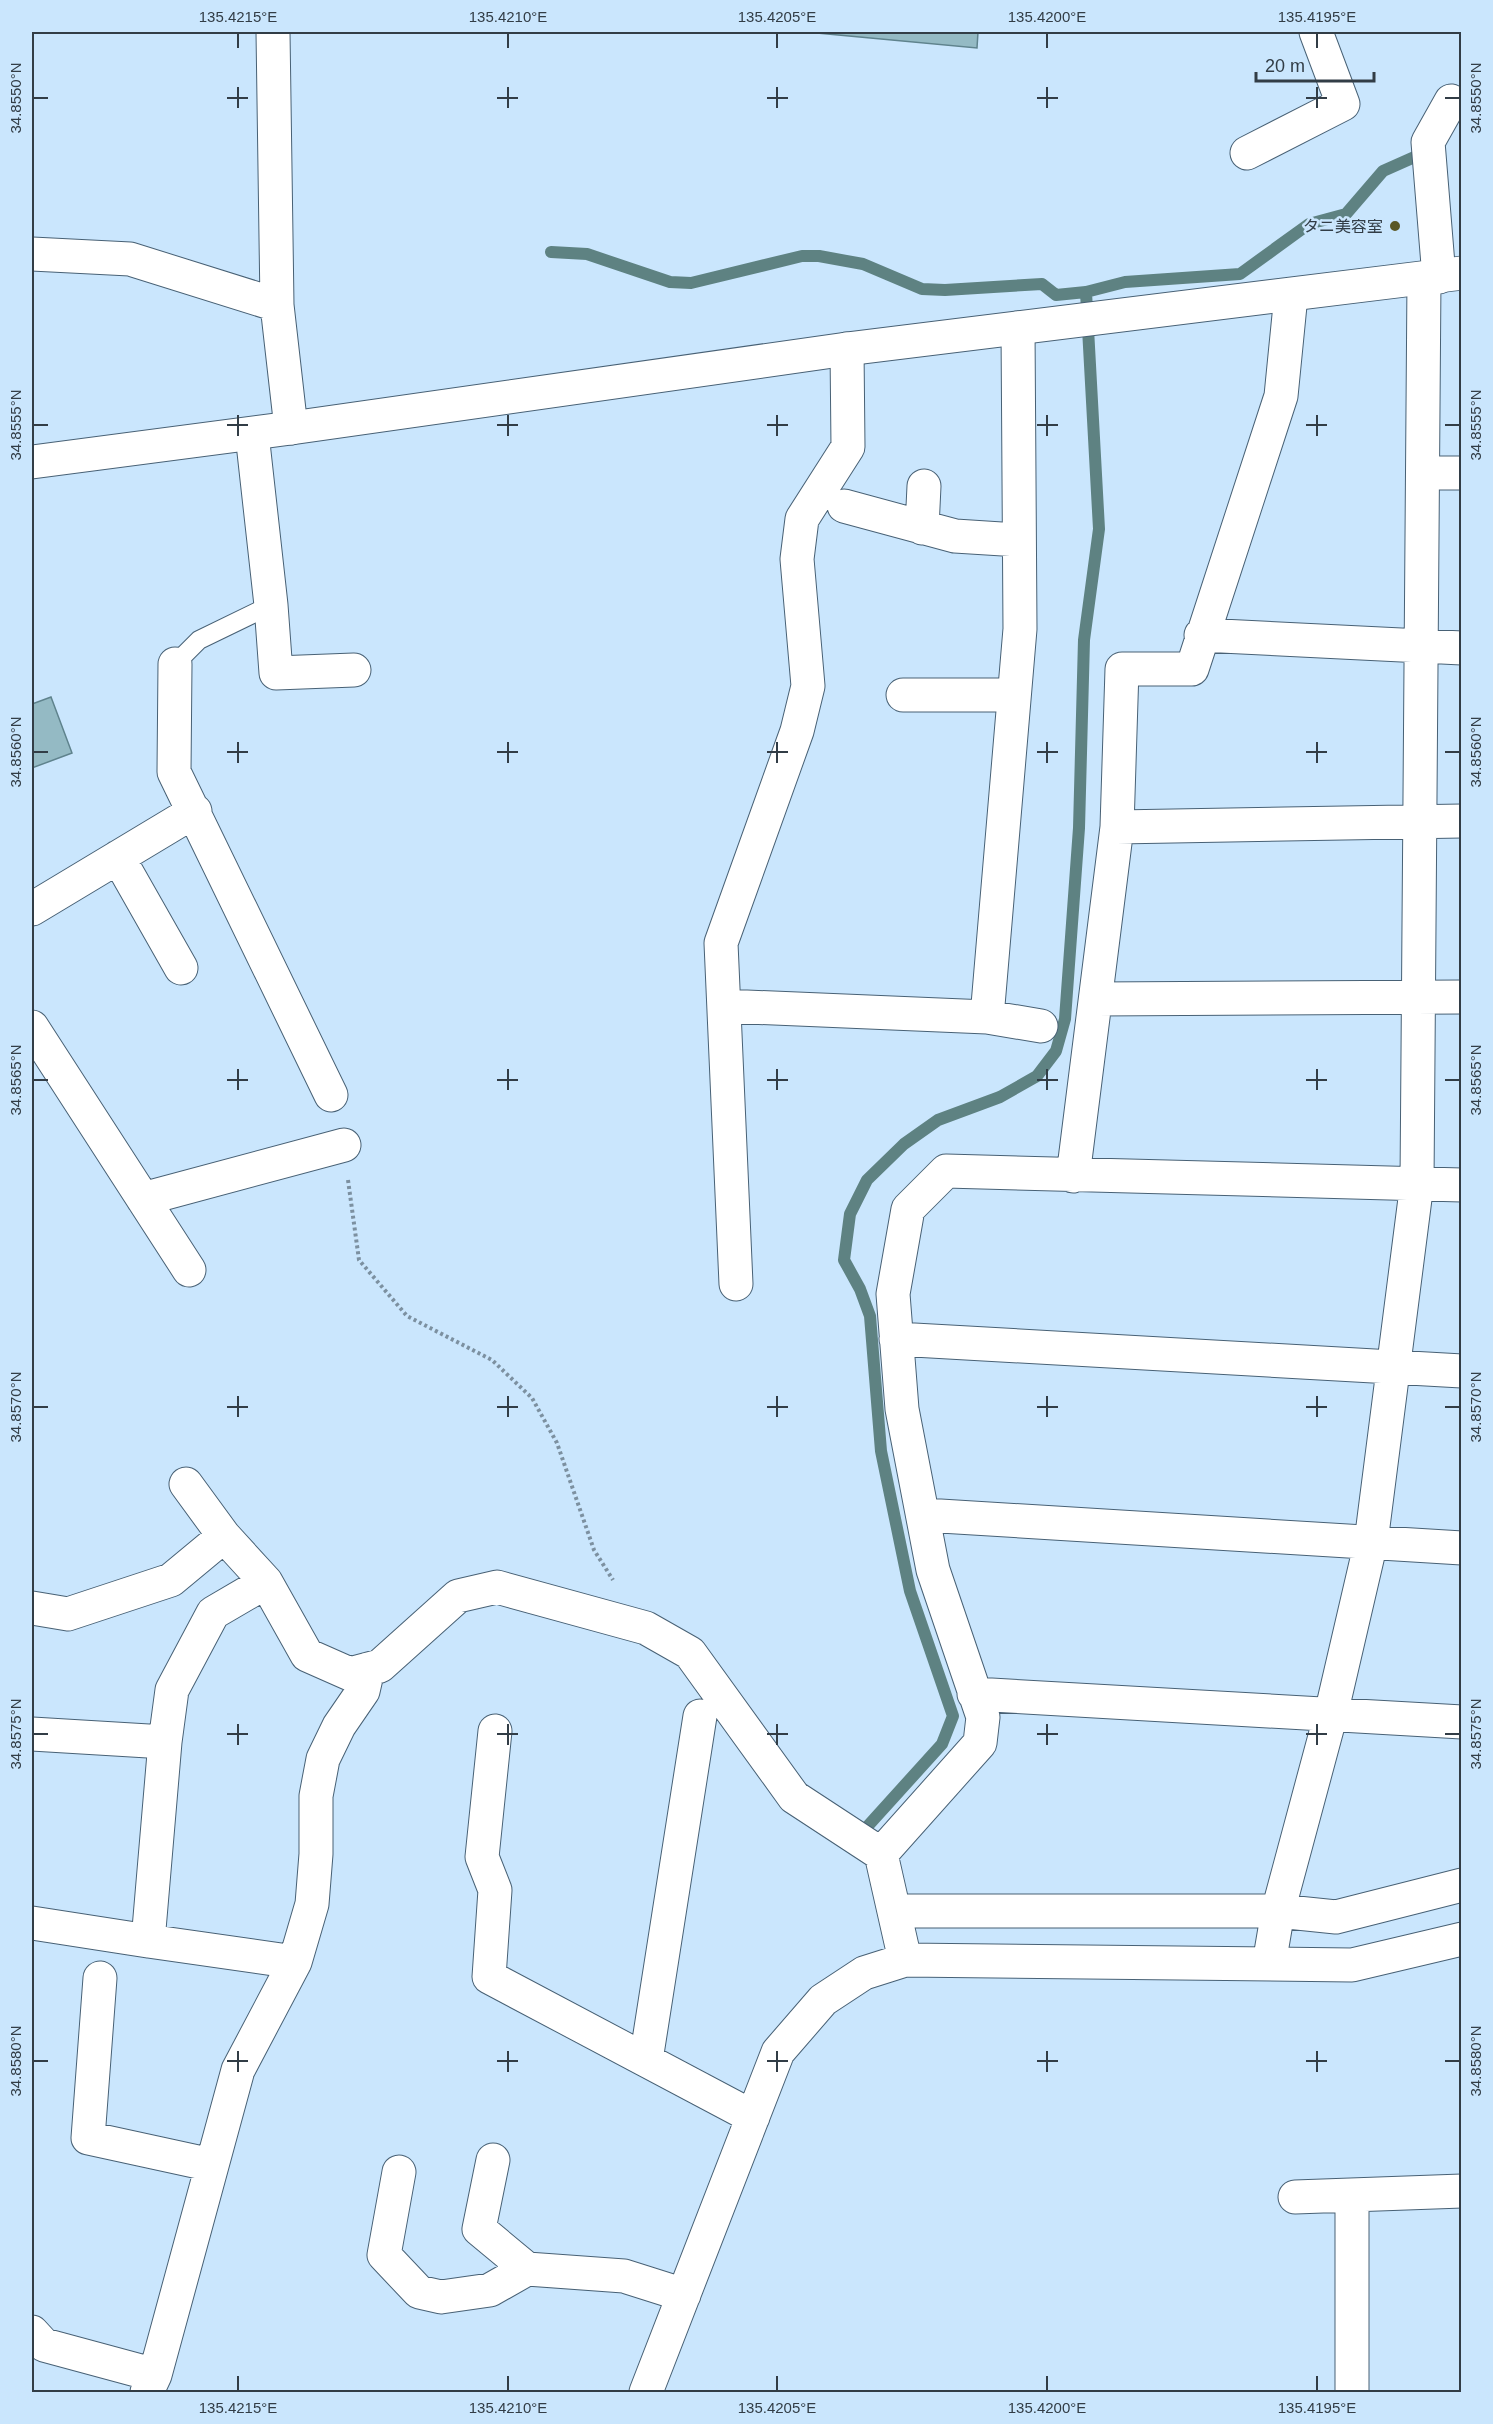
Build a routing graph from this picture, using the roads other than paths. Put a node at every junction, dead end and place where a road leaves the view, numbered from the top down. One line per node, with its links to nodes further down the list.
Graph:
1 (273, 32): 8 (street)
2 (1316, 32): 4 (street)
3 (1451, 101): 6 (street)
4 (1247, 153)
5 (32, 254): 8 (street)
6 (1441, 276): 7 (street); 15 (street)
7 (1291, 295): 9 (street); 21 (street)
8 (277, 305): 11 (street)
9 (1018, 328): 10 (street); 19 (street)
10 (848, 349): 11 (street); 38 (street)
11 (291, 428): 12 (street)
12 (252, 434): 13 (street); 20 (street)
13 (32, 462)
14 (1461, 472): 15 (street)
15 (1423, 473): 22 (street)
16 (924, 486): 18 (street)
17 (844, 506): 18 (street)
18 (922, 528): 19 (street)
19 (1019, 540): 27 (street)
20 (271, 605): 24 (lane); 25 (street)
21 (1201, 635): 22 (street); 31 (street)
22 (1422, 647): 23 (street); 29 (street)
23 (1461, 648)
24 (175, 664): 28 (street)
25 (354, 670)
26 (903, 695): 27 (street)
27 (1014, 695): 39 (street)
28 (195, 811): 32 (street); 42 (street)
29 (1421, 821): 30 (street); 31 (street); 35 (street)
30 (1461, 821)
31 (1117, 827): 37 (street)
32 (118, 857): 33 (street); 34 (street)
33 (32, 909)
34 (181, 968)
35 (1420, 996): 36 (street); 37 (street); 45 (street)
36 (1461, 997)
37 (1096, 999): 44 (street)
38 (724, 1006): 39 (street); 49 (street)
39 (987, 1017): 40 (street)
40 (1041, 1026)
41 (32, 1027): 47 (street)
42 (331, 1095)
43 (344, 1145): 47 (street)
44 (1073, 1176): 45 (street); 50 (street)
45 (1417, 1183): 46 (street); 51 (street)
46 (1461, 1185)
47 (143, 1199): 48 (street)
48 (189, 1270)
49 (736, 1284)
50 (896, 1339): 51 (street); 54 (street)
51 (1394, 1366): 52 (street); 56 (street)
52 (1461, 1371)
53 (186, 1484): 55 (street)
54 (924, 1515): 56 (street); 61 (street)
55 (224, 1536): 58 (street); 59 (street)
56 (1371, 1542): 57 (street); 62 (street)
57 (1461, 1548)
58 (266, 1582): 60 (street); 67 (street)
59 (32, 1608)
60 (368, 1669): 68 (street); 76 (street)
61 (974, 1694): 62 (street); 68 (street)
62 (1331, 1714): 64 (street); 71 (street)
63 (700, 1716): 79 (street)
64 (1461, 1722)
65 (495, 1731): 79 (street)
66 (32, 1734): 67 (street)
67 (165, 1742): 74 (street)
68 (881, 1854): 70 (street)
69 (1461, 1885): 71 (street)
70 (894, 1911): 71 (street); 75 (street)
71 (1278, 1911): 77 (street)
72 (32, 1923): 74 (street)
73 (1461, 1939): 77 (street)
74 (148, 1941): 76 (street)
75 (905, 1960): 77 (street); 80 (street)
76 (295, 1962): 82 (street)
77 (1269, 1964)
78 (100, 1978): 82 (street)
79 (646, 2060): 80 (street)
80 (753, 2117): 88 (street)
81 (493, 2160): 87 (street)
82 (212, 2165): 90 (street)
83 (399, 2172): 87 (street)
84 (1461, 2191): 85 (street)
85 (1352, 2195): 86 (street); 92 (street)
86 (1295, 2197)
87 (526, 2269): 88 (street)
88 (684, 2295): 91 (street)
89 (32, 2332): 90 (street)
90 (151, 2384)
91 (646, 2392)
92 (1352, 2392)

